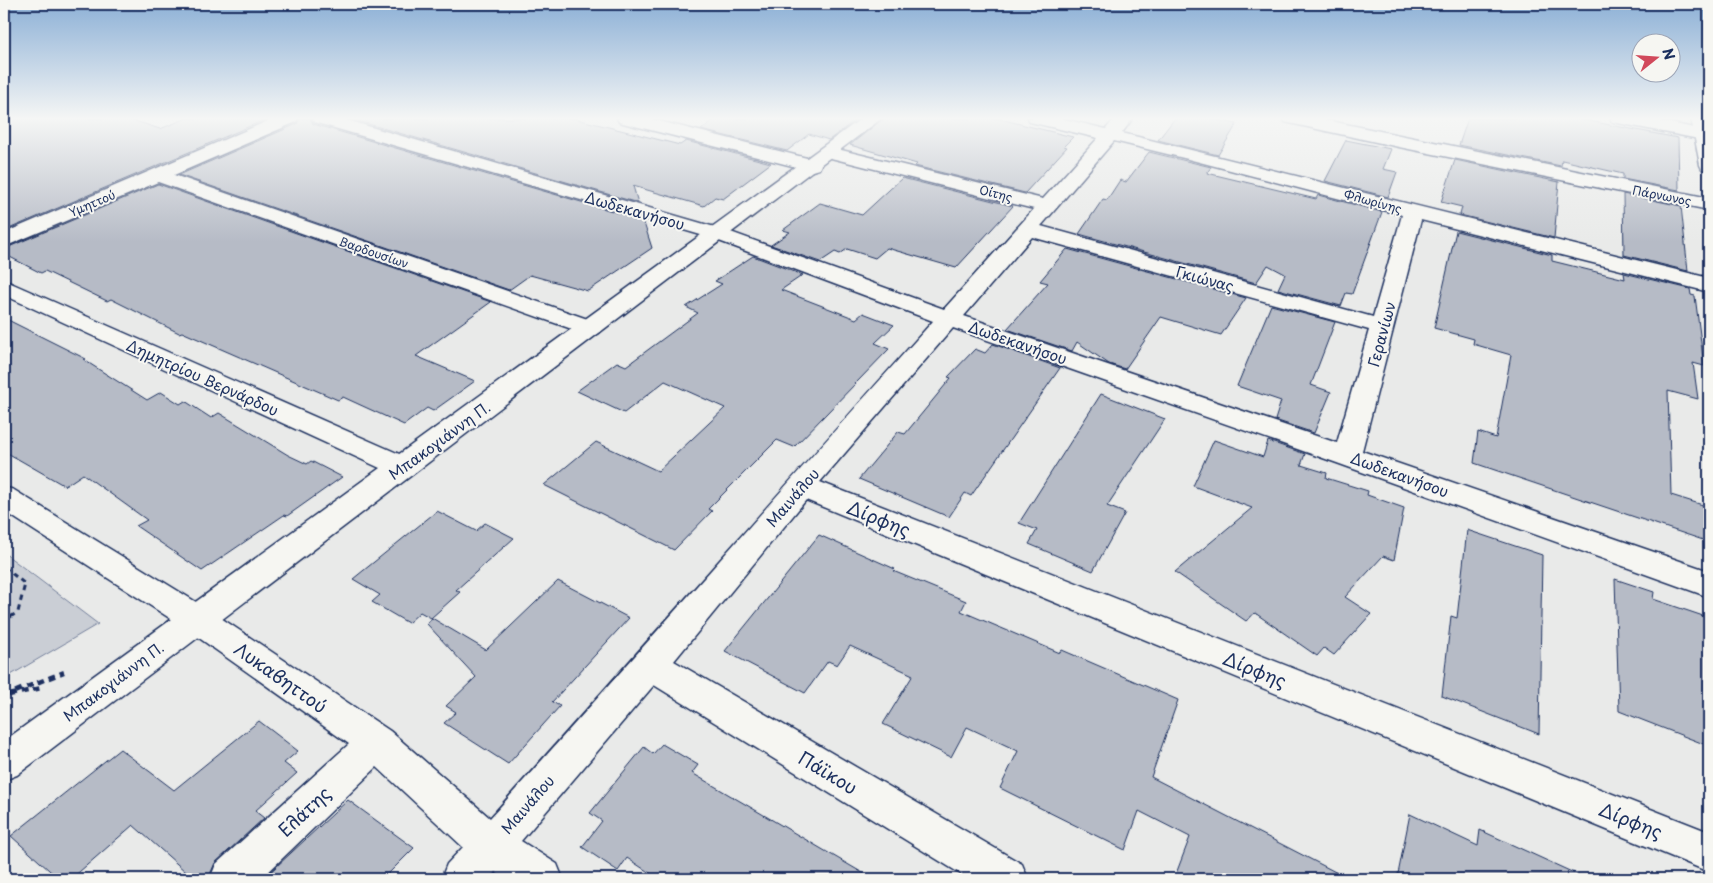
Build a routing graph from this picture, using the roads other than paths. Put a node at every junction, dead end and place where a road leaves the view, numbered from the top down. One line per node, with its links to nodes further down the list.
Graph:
1 (194, 159): 8 (street, Υμηττού)
2 (461, 159): 13 (street, Δωδεκανήσου)
3 (818, 159): 13 (street, Μπακογιάννη Π.)
4 (826, 159): 10 (street, Οίτης)
5 (1088, 159): 10 (street, Μαινάλου)
6 (1232, 159): 11 (street, Φλωρίνης)
7 (1485, 159): 9 (street, Πάρνωνος)
8 (157, 175): 14 (street, Υμηττού); 19 (street, Βαρδουσίων)
9 (1709, 204)
10 (1046, 206): 12 (street, Μαινάλου)
11 (1413, 212): 15 (street, Φλωρίνης); 18 (street, Γερανίων)
12 (1027, 229): 17 (street, Μαινάλου); 18 (street, Γκιώνας)
13 (718, 234): 17 (street, Δωδεκανήσου); 19 (street, Μπακογιάννη Π.)
14 (4, 241)
15 (1709, 285)
16 (4, 286): 21 (street, Δημητρίου Βερνάρδου)
17 (949, 319): 20 (street, Δωδεκανήσου); 22 (street, Μαινάλου)
18 (1383, 327): 20 (street, Γερανίων)
19 (591, 328): 21 (street, Μπακογιάννη Π.)
20 (1347, 456): 24 (street, Δωδεκανήσου)
21 (403, 467): 25 (street, Μπακογιάννη Π.)
22 (801, 486): 26 (street, Μαινάλου); 30 (street, Δίρφης)
23 (4, 497): 25 (street, Λυκαβηττού)
24 (1709, 584)
25 (197, 619): 27 (street, Λυκαβηττού); 28 (street, Μπακογιάννη Π.)
26 (650, 665): 29 (street, Μαινάλου); 34 (street, Πάϊκου)
27 (377, 743): 29 (street, Λυκαβηττού); 31 (street, Ελάτης)
28 (4, 763)
29 (491, 845): 32 (street, Μαινάλου); 33 (street, Λυκαβηττού)
30 (1709, 852)
31 (231, 879)
32 (462, 879)
33 (542, 879)
34 (1006, 879)

